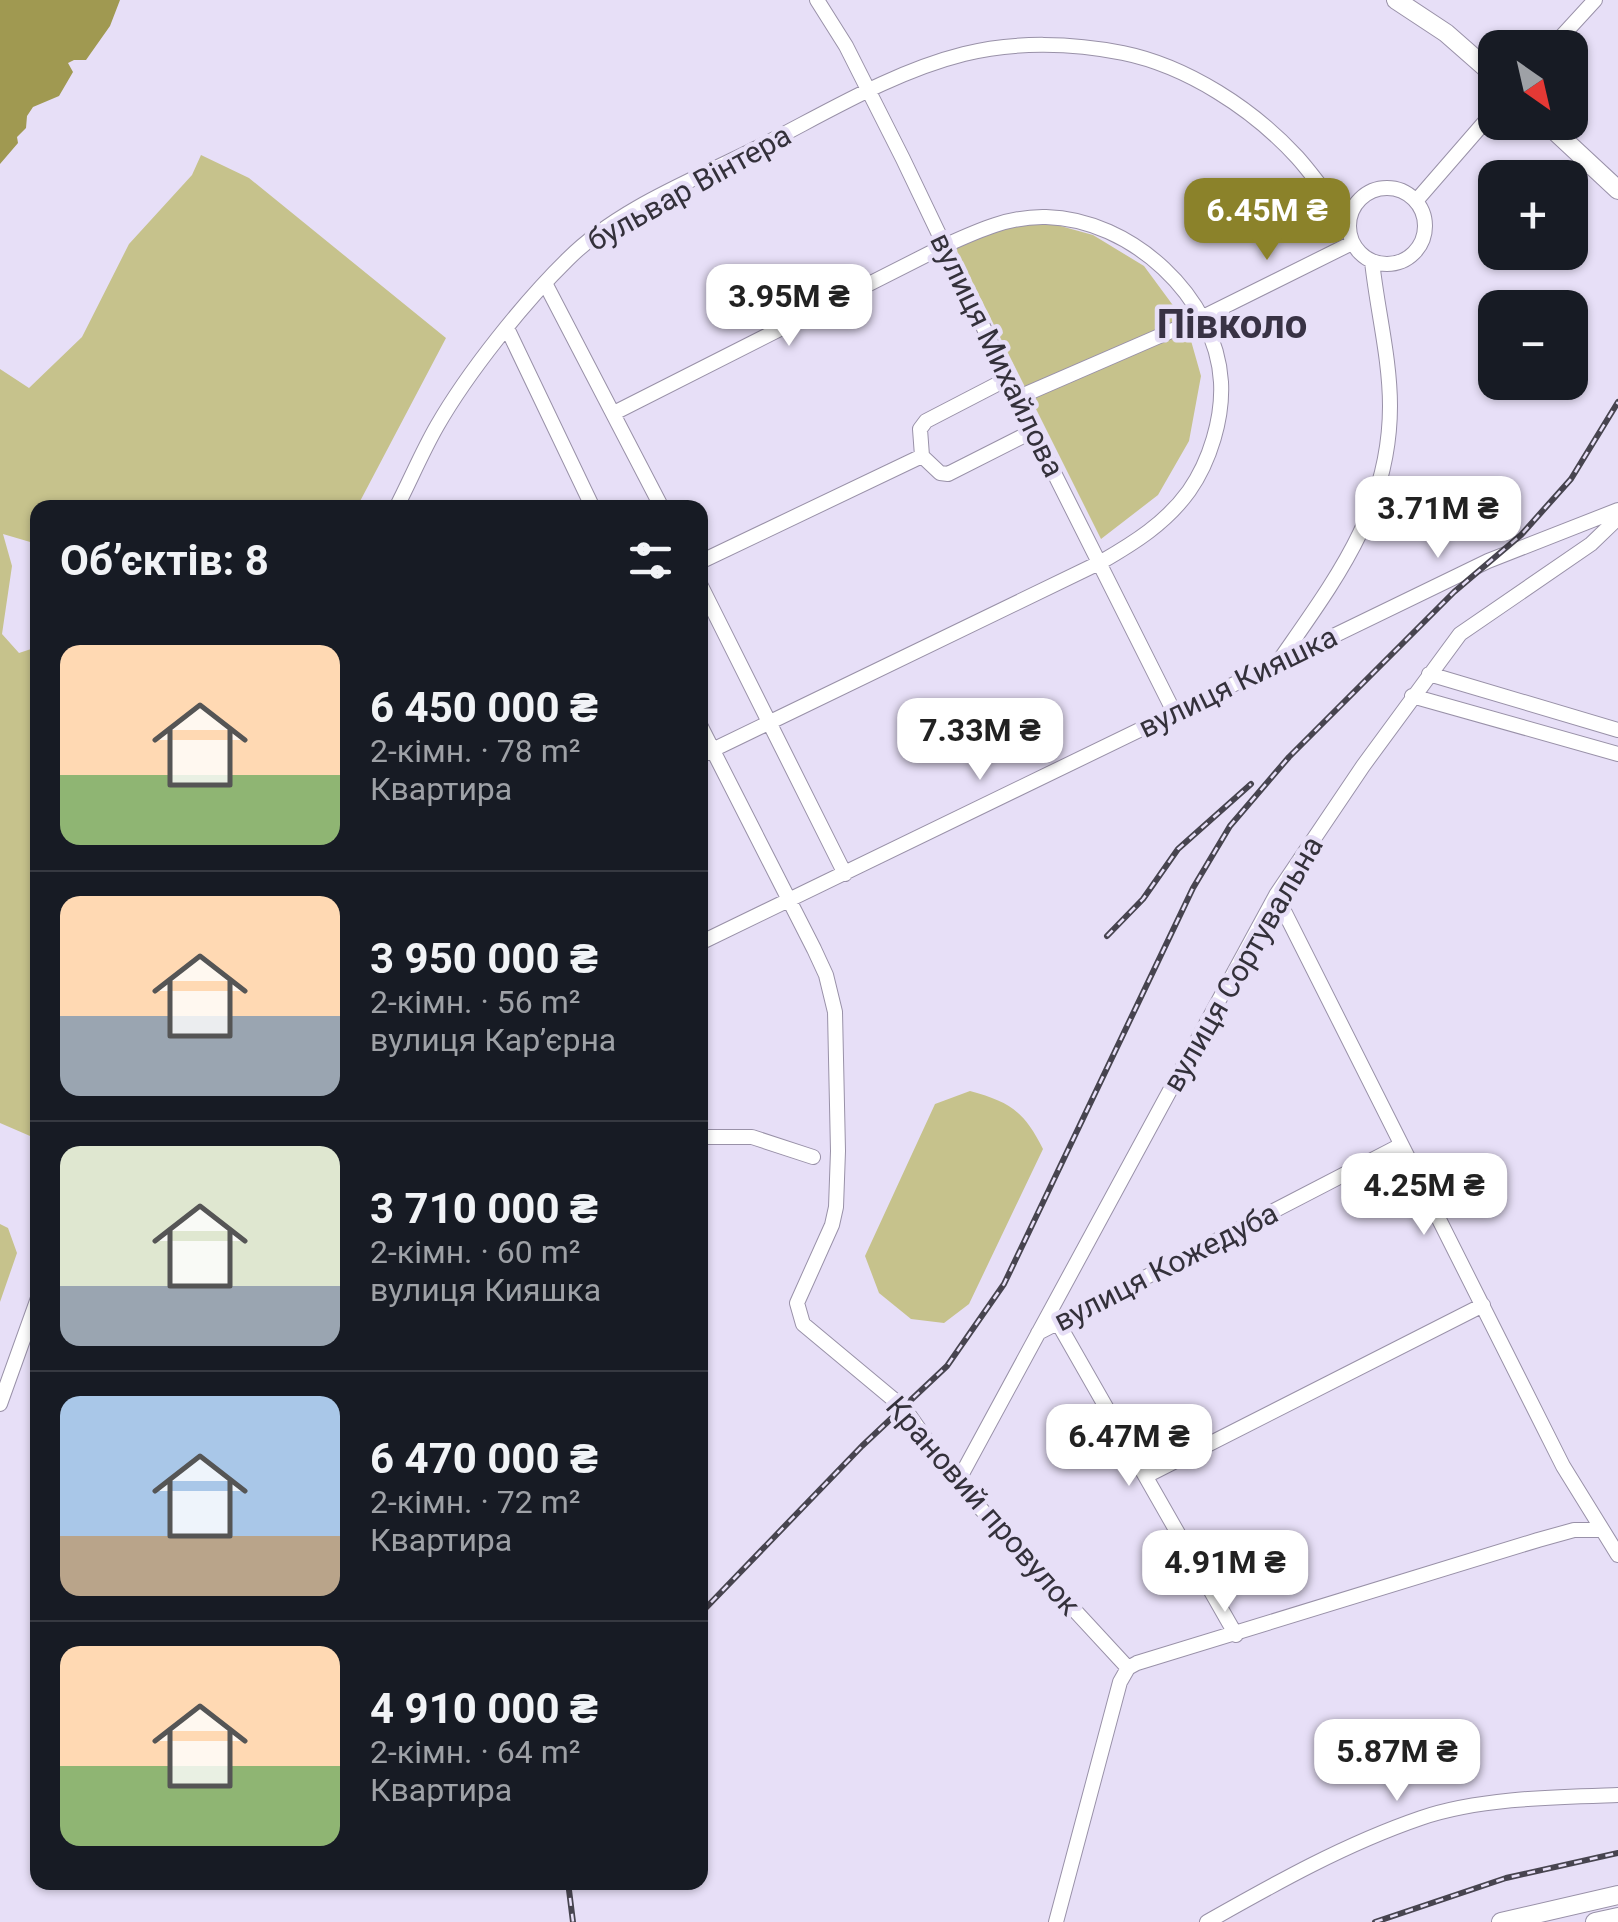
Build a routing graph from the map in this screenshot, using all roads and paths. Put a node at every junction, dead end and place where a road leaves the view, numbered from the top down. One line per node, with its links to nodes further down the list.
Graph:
1 (817, 0): 6 (street, вулиця Михайлова)
2 (1396, 0): 5 (main road)
3 (1595, 0): 4 (street)
4 (1568, 30)
5 (1478, 61)
6 (868, 92): 11 (street, бульвар Вінтера); 13 (street, вулиця Михайлова); 15 (street, бульвар Вінтера)
7 (1478, 129): 10 (street)
8 (1564, 140): 9 (main road)
9 (1618, 190)
10 (1416, 200): 11 (street); 14 (street)
11 (1348, 222): 12 (street)
12 (1352, 243): 14 (street); 16 (street)
13 (944, 246): 16 (street); 18 (street, вулиця Михайлова); 20 (street)
14 (1372, 262): 31 (street)
15 (545, 283): 17 (street, бульвар Вінтера); 20 (street)
16 (1201, 318): 19 (street); 29 (street)
17 (507, 328): 23 (street, бульвар Вінтера); 24 (street)
18 (1009, 378): 19 (street, вулиця Михайлова); 22 (street)
19 (1019, 397): 21 (street, вулиця Михайлова)
20 (614, 413): 25 (street)
21 (1033, 430): 22 (street); 29 (street, вулиця Михайлова)
22 (922, 456): 28 (street)
23 (400, 500)
24 (590, 500)
25 (658, 500)
26 (1618, 510): 31 (street, вулиця Кияшка)
27 (1618, 518): 32 (street, вулиця Сортувальна)
28 (708, 558)
29 (1100, 562): 34 (street, вулиця Михайлова); 35 (street)
30 (708, 600): 35 (street)
31 (1278, 662): 34 (street, вулиця Кияшка)
32 (1430, 674): 33 (street, вулиця Сортувальна); 36 (street)
33 (1412, 696): 38 (street); 41 (street, вулиця Сортувальна)
34 (1174, 712): 40 (street, вулиця Кияшка)
35 (770, 722): 37 (street); 40 (street)
36 (1618, 730)
37 (708, 752)
38 (1618, 754)
39 (708, 757): 42 (street)
40 (846, 874): 42 (street, вулиця Кияшка)
41 (1276, 895): 45 (street); 50 (street, вулиця Сортувальна)
42 (788, 902): 43 (street, вулиця Кияшка); 53 (street, Крановий провулок)
43 (708, 939)
44 (708, 1137): 46 (street)
45 (1401, 1146): 47 (street); 49 (street, вулиця Кожедуба)
46 (814, 1156)
47 (1482, 1305): 52 (street); 54 (street)
48 (30, 1320): 51 (street)
49 (1058, 1323): 50 (street, вулиця Кожедуба); 52 (street)
50 (1038, 1333): 53 (street, вулиця Сортувальна)
51 (0, 1404)
52 (1146, 1476): 56 (street)
53 (957, 1483): 57 (street, Крановий провулок)
54 (1600, 1530): 55 (street); 56 (street)
55 (1618, 1556)
56 (1236, 1635): 57 (street)
57 (1128, 1668): 61 (street)
58 (1618, 1795): 62 (street)
59 (1618, 1896): 63 (main road)
60 (1618, 1918): 64 (main road)
61 (1056, 1922)
62 (1207, 1922)
63 (1502, 1922)
64 (1595, 1922)

